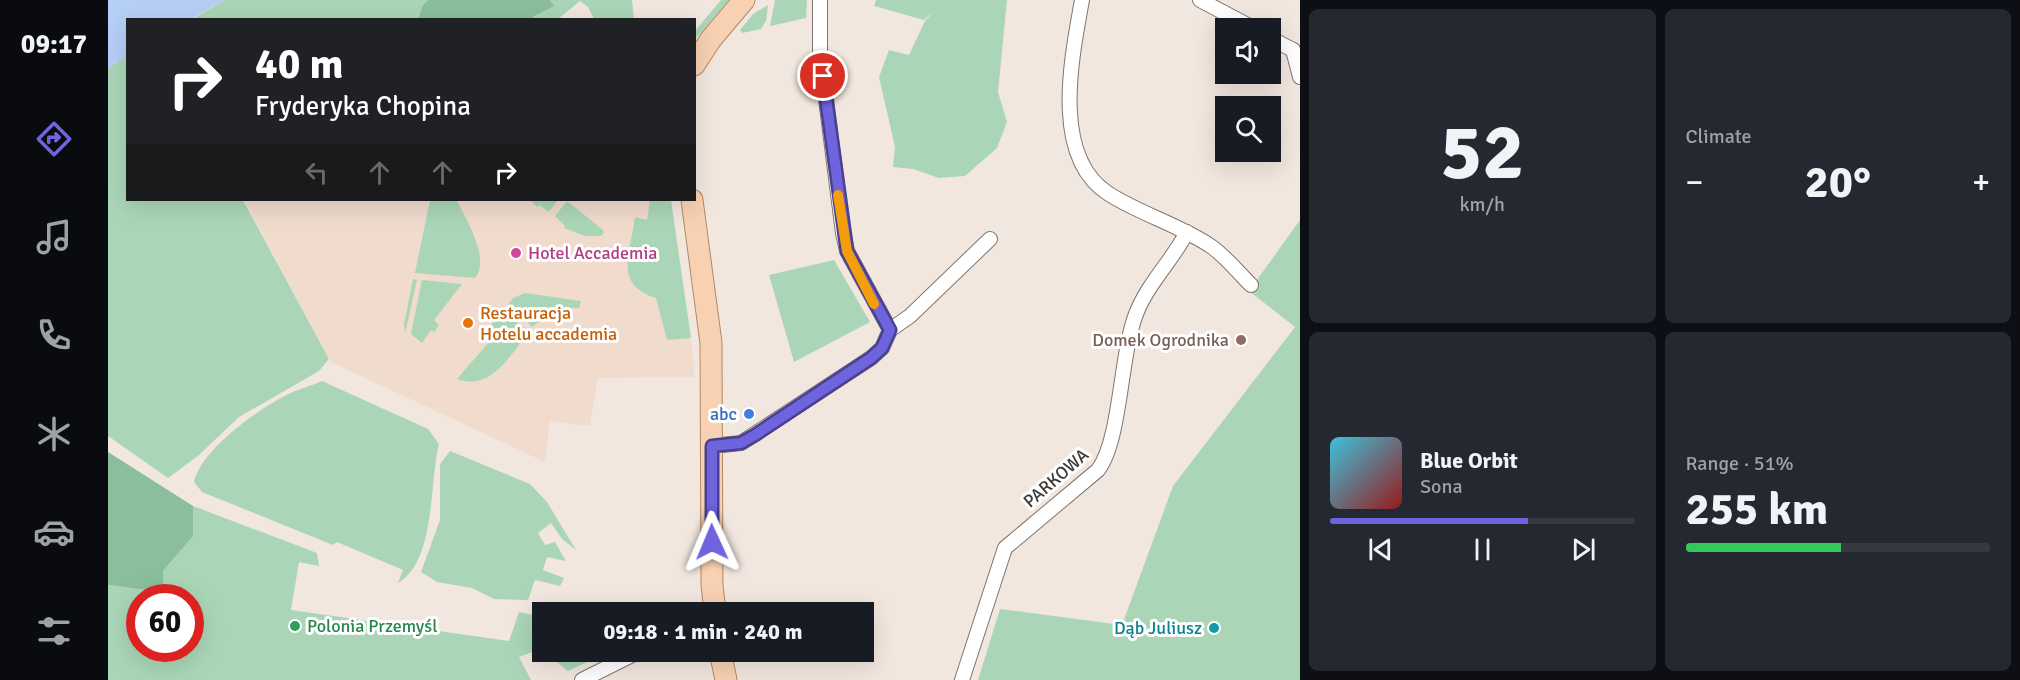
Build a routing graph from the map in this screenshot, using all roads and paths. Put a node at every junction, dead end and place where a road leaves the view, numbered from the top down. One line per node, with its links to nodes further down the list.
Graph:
1 (744, 0): 8 (main road)
2 (820, 0): 14 (street)
3 (1082, 0): 11 (street)
4 (1200, 0): 5 (street)
5 (1234, 18)
6 (1281, 42): 7 (street)
7 (1296, 47): 9 (street)
8 (696, 62)
9 (1300, 77)
10 (692, 201): 15 (main road)
11 (1187, 232): 13 (street); 21 (street, PARKOWA)
12 (990, 239): 14 (street)
13 (1251, 285)
14 (890, 330): 15 (street)
15 (712, 446): 16 (main road)
16 (713, 602)
17 (618, 662): 19 (street)
18 (722, 662): 20 (main road)
19 (582, 680)
20 (726, 680)
21 (962, 680)

